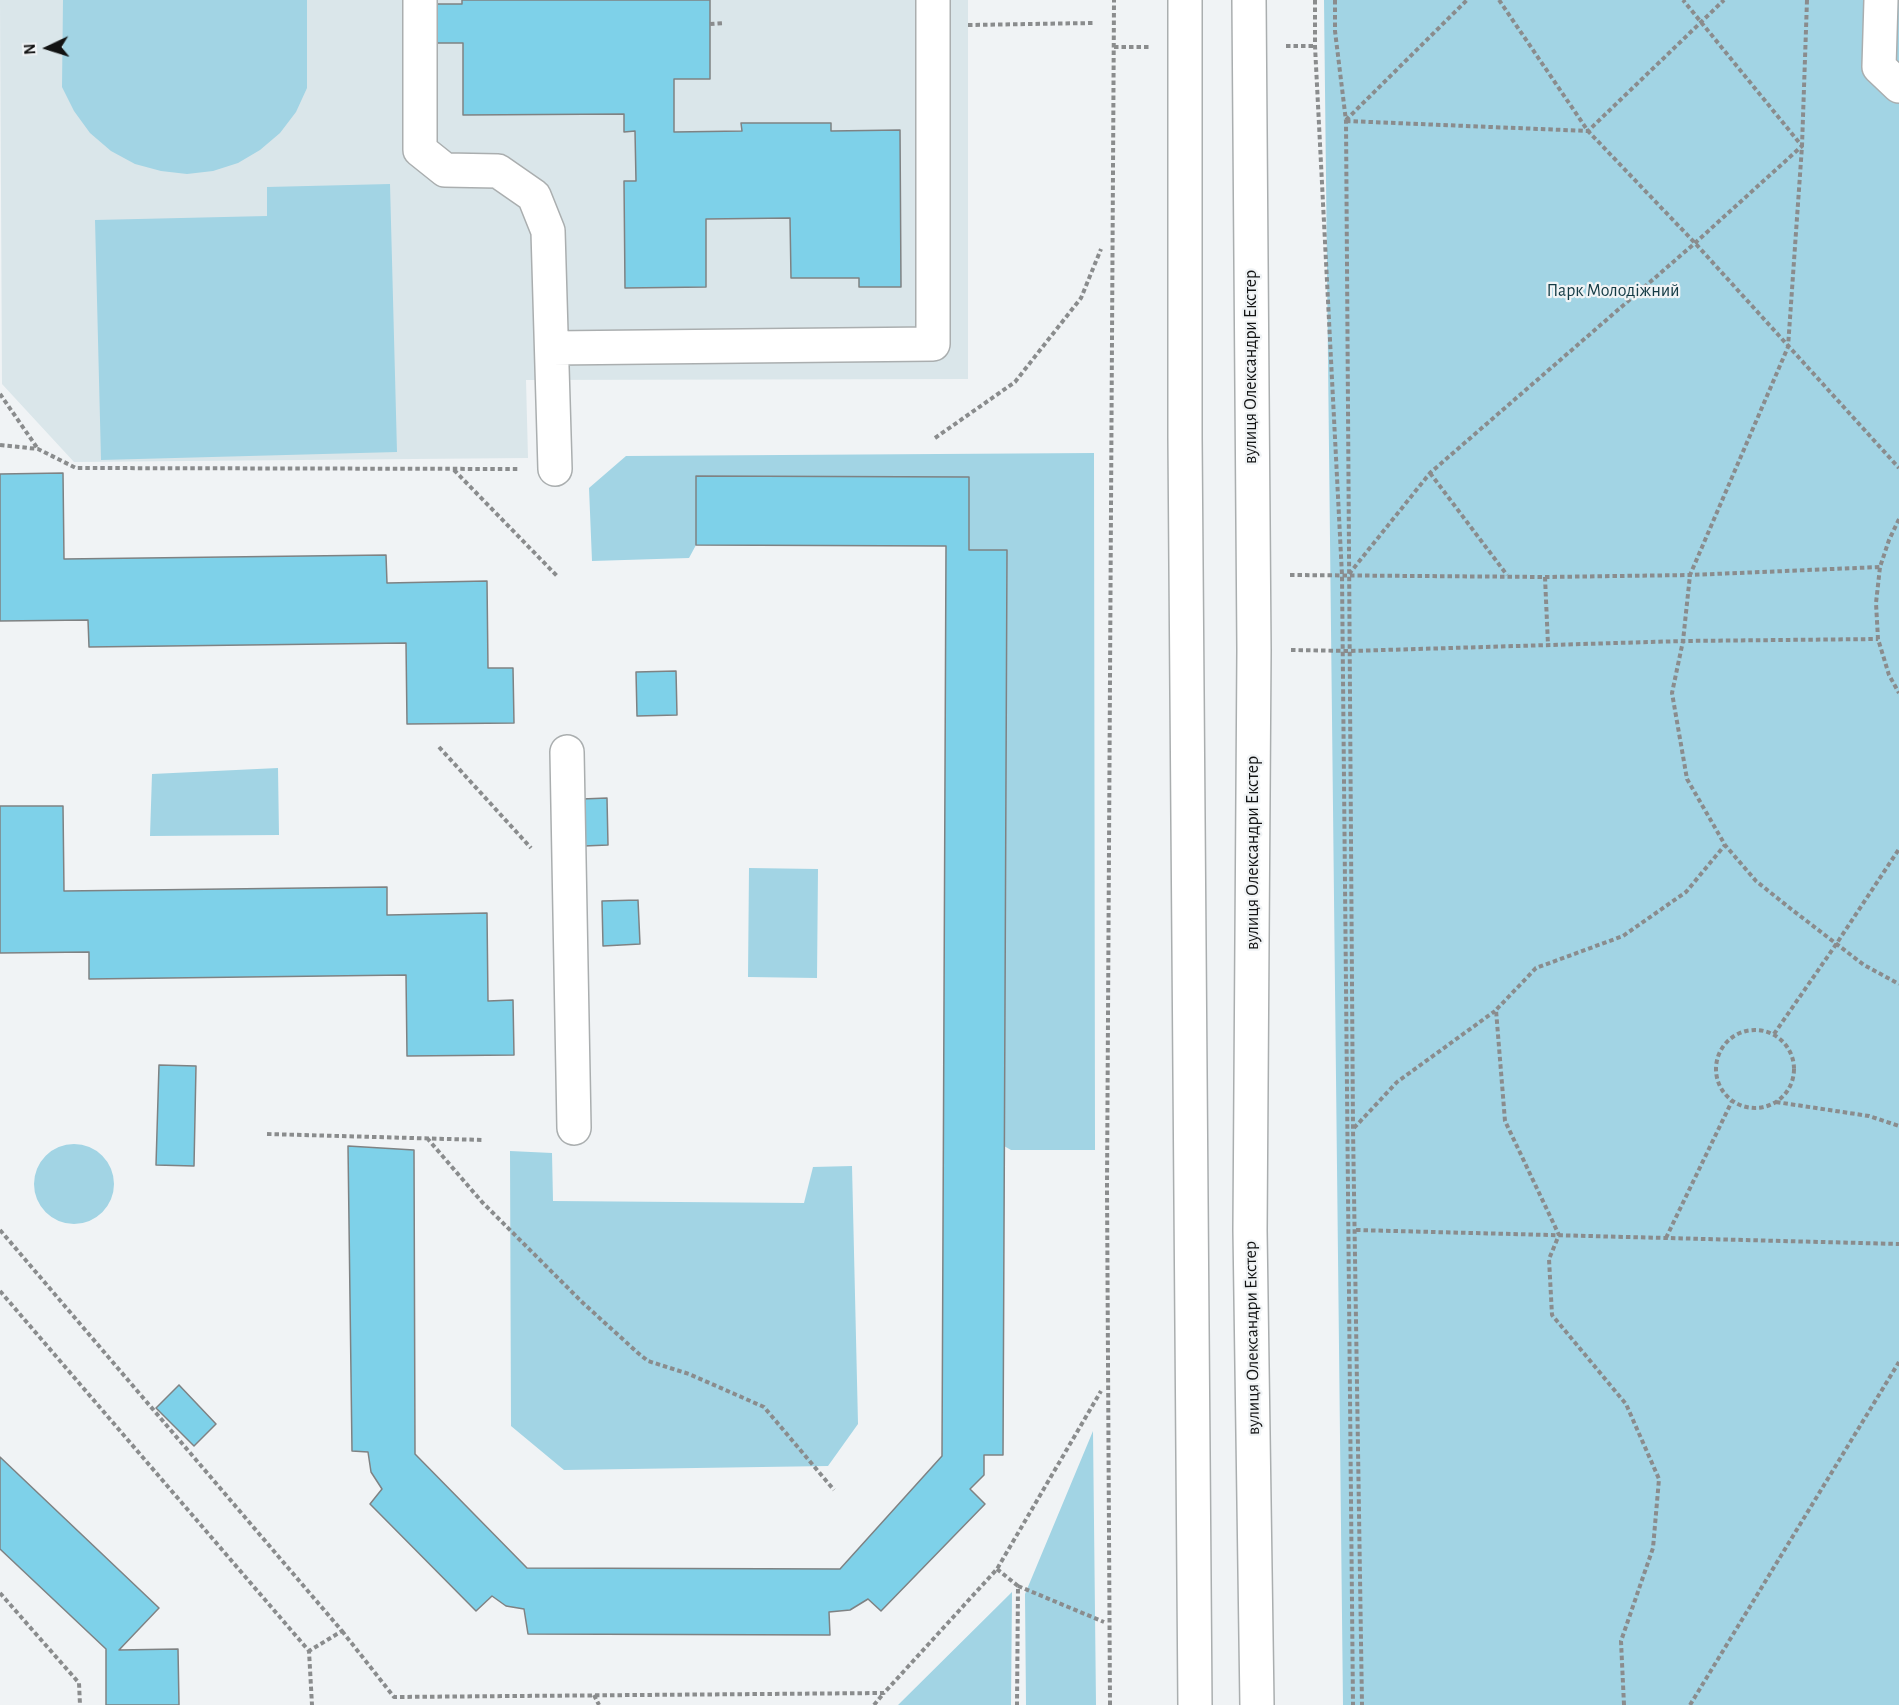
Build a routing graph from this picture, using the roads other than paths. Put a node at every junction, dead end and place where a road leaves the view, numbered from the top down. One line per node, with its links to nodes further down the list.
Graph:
1 (420, 0): 7 (street)
2 (1185, 0): 11 (street)
3 (1249, 0): 12 (street, вулиця Олександри Екстер)
4 (1881, 0): 6 (street)
5 (933, 13): 7 (street)
6 (1899, 86)
7 (552, 348): 8 (street)
8 (555, 470)
9 (567, 752): 10 (street)
10 (574, 1128)
11 (1196, 1705)
12 (1257, 1705)

